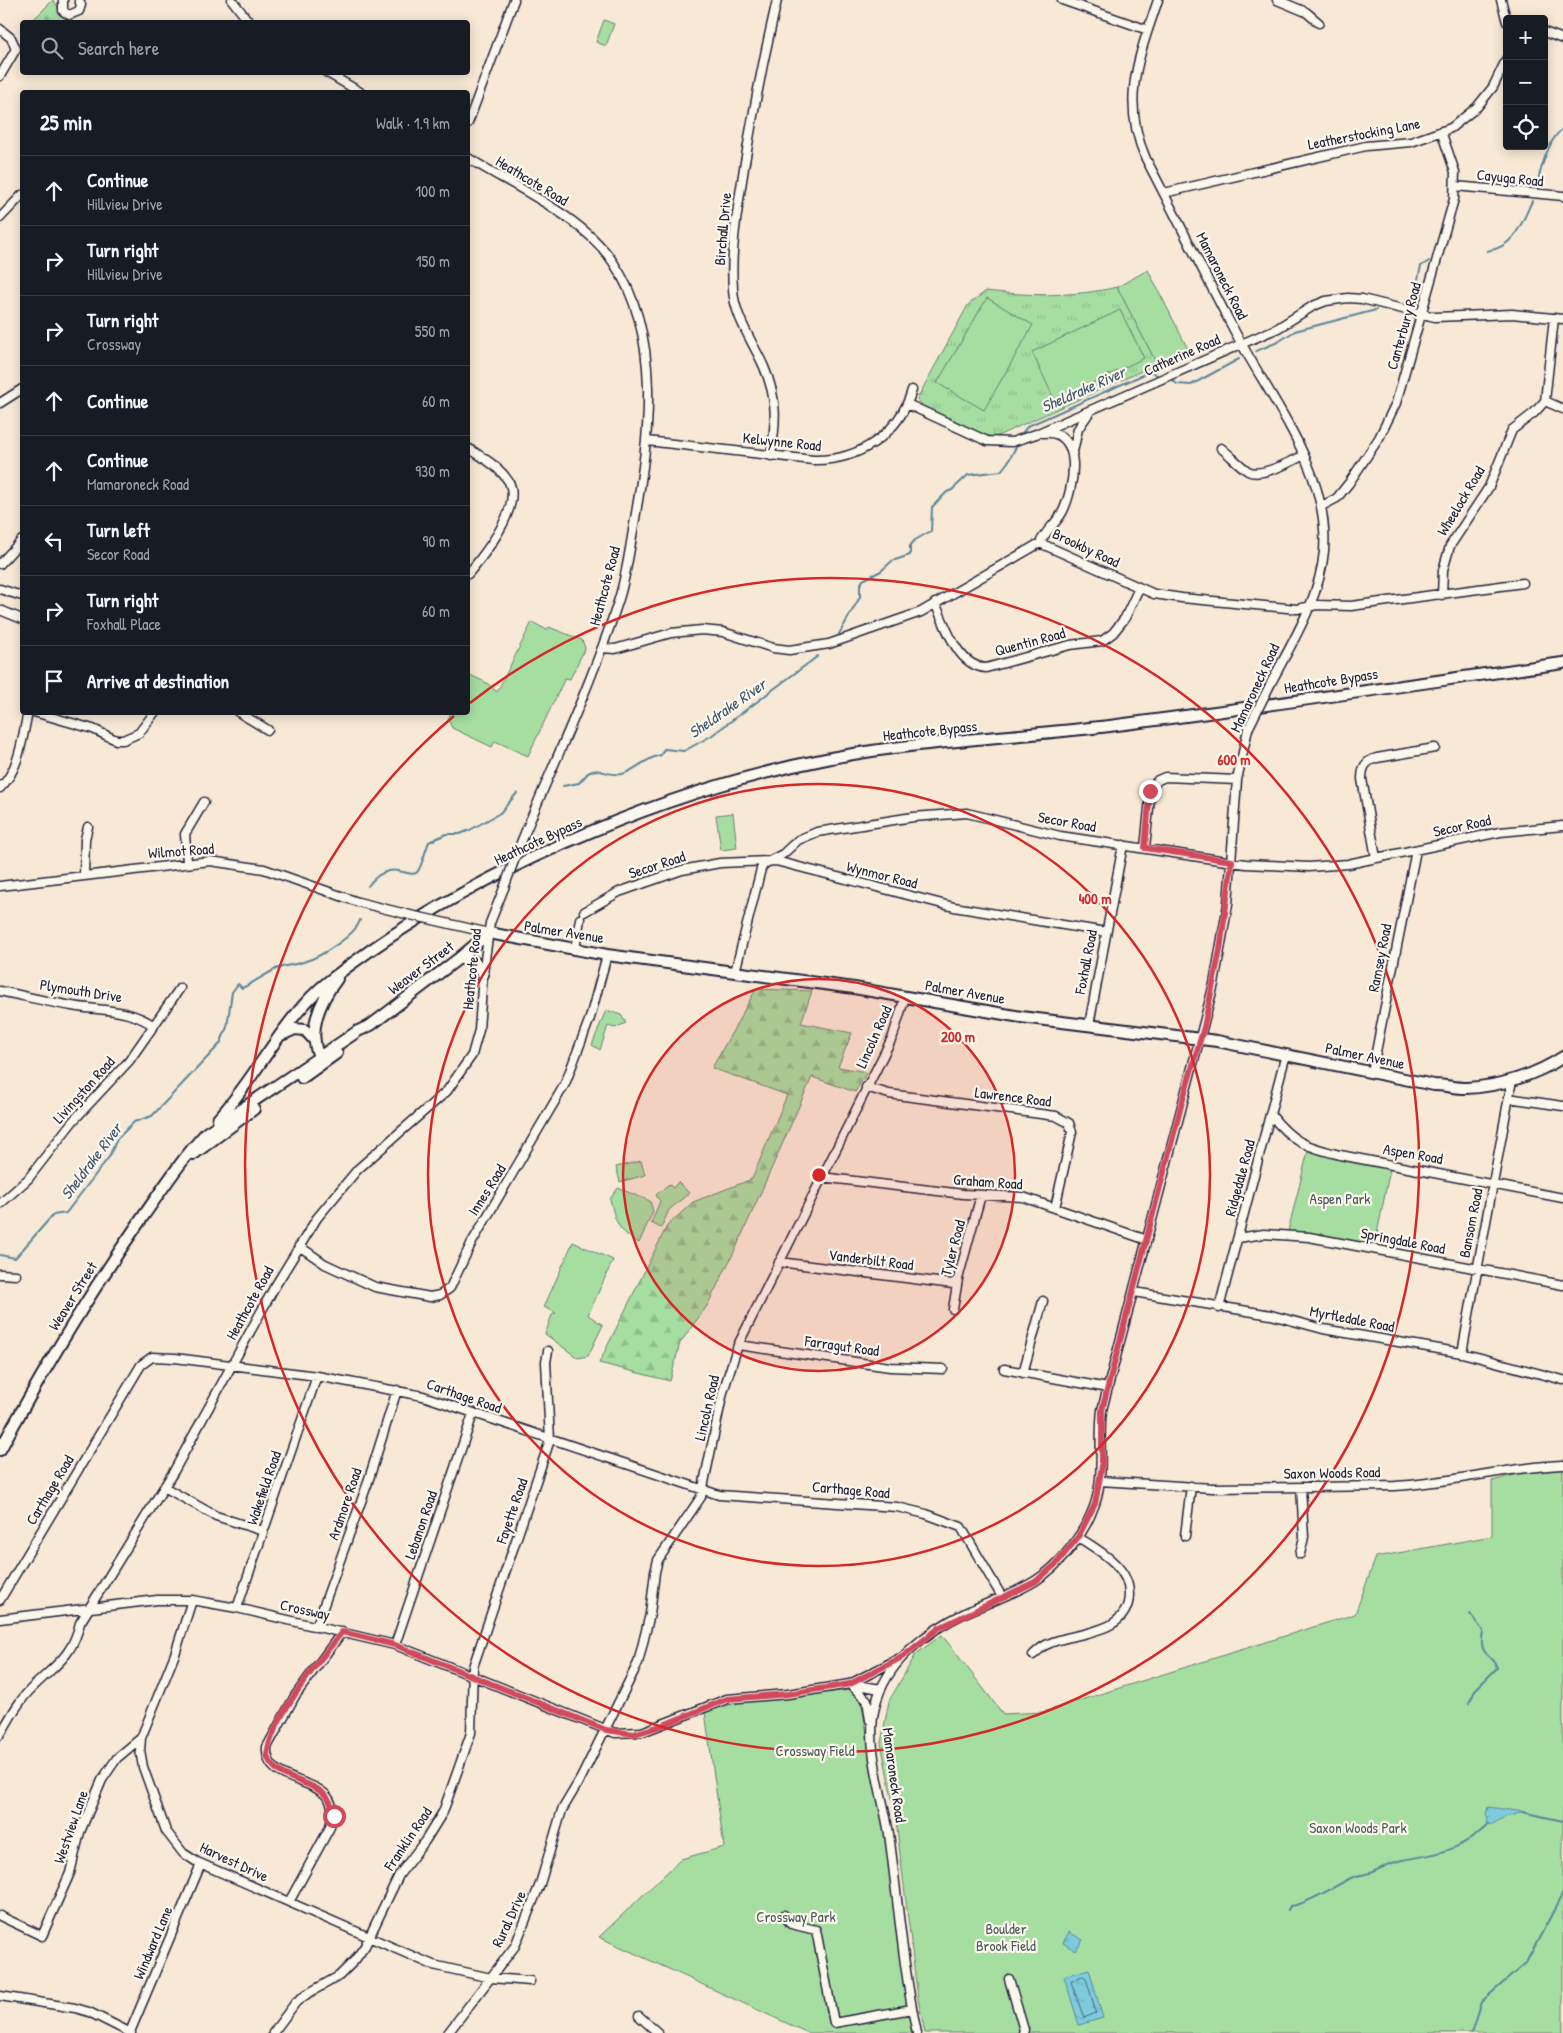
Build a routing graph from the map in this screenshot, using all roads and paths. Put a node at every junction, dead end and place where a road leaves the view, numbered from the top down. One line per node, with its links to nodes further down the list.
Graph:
1 (63, 0): 2 (street)
2 (79, 0)
3 (232, 0): 11 (street)
4 (514, 0): 21 (street)
5 (777, 0): 46 (street, Birchall Drive)
6 (1062, 0): 14 (street)
7 (1158, 0): 14 (street, Mamaroneck Road)
8 (1277, 0): 12 (street)
9 (1501, 0): 10 (street)
10 (1505, 15)
11 (248, 20)
12 (1319, 23)
13 (0, 29): 19 (street)
14 (1148, 30): 25 (street, Mamaroneck Road)
15 (1548, 33): 16 (street)
16 (1563, 39)
17 (1506, 60): 22 (street, Leatherstocking Lane)
18 (331, 75): 20 (street)
19 (0, 76)
20 (357, 90)
21 (470, 118)
22 (1441, 131): 24 (street, Canterbury Road); 25 (street, Leatherstocking Lane)
23 (470, 159): 41 (street, Heathcote Road)
24 (1455, 186): 26 (street, Cayuga Road); 29 (street, Canterbury Road)
25 (1164, 193): 32 (street, Mamaroneck Road)
26 (1563, 196)
27 (20, 197): 28 (street)
28 (0, 218)
29 (1422, 315): 30 (street, Catherine Road); 32 (street, Catherine Road); 47 (street, Canterbury Road)
30 (1554, 318): 31 (street, Catherine Road); 35 (street)
31 (1563, 319)
32 (1242, 344): 38 (street, Catherine Road); 45 (street, Mamaroneck Road)
33 (20, 390): 36 (street)
34 (912, 390): 37 (street, Kelwynne Road)
35 (1545, 401): 39 (street); 56 (street, Wheelock Road)
36 (0, 403)
37 (907, 404): 40 (street, Catherine Road); 46 (street, Kelwynne Road)
38 (1094, 408): 40 (street, Catherine Road); 44 (street)
39 (1563, 409)
40 (1036, 434): 44 (street)
41 (647, 441): 46 (street, Kelwynne Road); 61 (street, Heathcote Road)
42 (1221, 448): 45 (street)
43 (470, 449): 51 (street)
44 (1073, 454): 49 (street)
45 (1304, 455): 47 (street, Mamaroneck Road)
46 (771, 456)
47 (1322, 506): 58 (street, Mamaroneck Road)
48 (20, 542): 50 (street)
49 (1040, 542): 53 (street, Brookby Road); 57 (street, Brookby Road)
50 (0, 564)
51 (470, 571)
52 (1523, 583): 56 (street, Brookby Road)
53 (1139, 588): 57 (street, Quentin Road); 58 (street, Brookby Road)
54 (0, 589): 55 (street)
55 (20, 595)
56 (1442, 595): 58 (street, Brookby Road)
57 (935, 603): 61 (street, Brookby Road)
58 (1309, 607): 69 (street, Mamaroneck Road, bridge)
59 (0, 610): 60 (street)
60 (20, 618)
61 (602, 648): 85 (street, Heathcote Road, bridge)
62 (1563, 663): 89 (main road, Heathcote Bypass)
63 (27, 715): 70 (street)
64 (44, 715): 65 (street)
65 (153, 715)
66 (243, 715): 67 (street)
67 (268, 730)
68 (1435, 748): 77 (street)
69 (1237, 780): 75 (street); 79 (street, Mamaroneck Road)
70 (0, 788)
71 (204, 802): 80 (street)
72 (1563, 826): 76 (street, Secor Road)
73 (88, 827): 81 (street)
74 (1123, 845): 75 (street, Secor Road); 78 (street, Secor Road); 84 (street, Foxhall Road)
75 (1145, 848): 79 (street, Secor Road)
76 (1416, 850): 77 (street, Secor Road); 103 (street, Ramsey Road)
77 (1376, 858): 79 (street, Secor Road)
78 (769, 861): 84 (street, Wynmor Road); 86 (street, Secor Road); 90 (street)
79 (1232, 861): 97 (street, Mamaroneck Road)
80 (187, 862): 81 (street, Wilmot Road); 83 (street, Wilmot Road)
81 (84, 876): 82 (street, Wilmot Road)
82 (0, 886)
83 (358, 902): 85 (street, Palmer Avenue, bridge)
84 (1106, 932): 95 (street, Foxhall Road)
85 (489, 933): 86 (main road, Palmer Avenue); 88 (main road, Weaver Street); 91 (street, Heathcote Road)
86 (575, 949): 87 (main road, Palmer Avenue)
87 (607, 955): 90 (main road, Palmer Avenue); 119 (street, Innes Road)
88 (458, 960): 91 (main road); 102 (main road, Weaver Street)
89 (344, 971): 98 (main road, Heathcote Bypass); 99 (main road, Heathcote Bypass)
90 (735, 972): 94 (main road, Palmer Avenue)
91 (482, 974): 119 (street, Heathcote Road)
92 (180, 988): 96 (street, Livingston Road)
93 (0, 990): 96 (street, Plymouth Drive)
94 (905, 997): 95 (main road, Palmer Avenue); 105 (street, Lincoln Road)
95 (1089, 1025): 97 (main road, Palmer Avenue)
96 (154, 1026): 115 (street, Livingston Road)
97 (1201, 1039): 100 (main road, Palmer Avenue); 118 (street, Mamaroneck Road)
98 (278, 1040): 99 (main road); 109 (main road, Heathcote Bypass)
99 (315, 1042): 102 (main road, Heathcote Bypass)
100 (1286, 1054): 103 (main road, Palmer Avenue); 108 (street, Ridgedale Road)
101 (1563, 1057): 104 (main road, Palmer Avenue)
102 (321, 1060): 109 (main road, Weaver Street); 110 (main road, Weaver Street)
103 (1372, 1072): 104 (main road, Palmer Avenue)
104 (1512, 1080): 106 (street, Bansom Road)
105 (866, 1087): 111 (street, Lincoln Road); 116 (street, Lawrence Road)
106 (1508, 1098): 107 (street); 112 (street, Bansom Road)
107 (1563, 1106)
108 (1271, 1115): 112 (street, Aspen Road); 117 (street, Ridgedale Road)
109 (206, 1133): 110 (main road, Weaver Street)
110 (181, 1164): 143 (main road, Weaver Street)
111 (821, 1177): 113 (street, Graham Road); 120 (street, Lincoln Road)
112 (1492, 1183): 114 (street, Aspen Road); 121 (street, Bansom Road)
113 (981, 1195): 116 (street, Graham Road); 124 (street, Tyler Road)
114 (1563, 1198)
115 (0, 1204)
116 (1055, 1208): 118 (street, Graham Road)
117 (1238, 1238): 121 (street, Springdale Road); 128 (street, Ridgedale Road)
118 (1147, 1240): 126 (street, Mamaroneck Road)
119 (300, 1246): 133 (street, Heathcote Road)
120 (778, 1262): 124 (street, Vanderbilt Road); 130 (street, Lincoln Road)
121 (1476, 1269): 125 (street, Springdale Road); 132 (street, Bansom Road)
122 (0, 1274): 123 (street)
123 (16, 1275)
124 (958, 1279): 129 (street, Tyler Road)
125 (1563, 1285)
126 (1134, 1292): 128 (street, Myrtledale Road); 139 (street, Mamaroneck Road)
127 (1043, 1301): 136 (street)
128 (1220, 1308): 132 (street, Myrtledale Road)
129 (953, 1309)
130 (738, 1345): 134 (street, Farragut Road); 149 (street, Lincoln Road)
131 (548, 1351): 142 (street, Fayette Road)
132 (1462, 1353): 138 (street, Myrtledale Road)
133 (232, 1364): 137 (street, Carthage Road); 147 (street, Heathcote Road); 155 (street, Carthage Road)
134 (943, 1369)
135 (1004, 1369): 136 (street)
136 (1024, 1373): 139 (street)
137 (317, 1376): 140 (street, Carthage Road); 150 (street, Wakefield Road)
138 (1563, 1380)
139 (1108, 1388): 145 (street, Mamaroneck Road)
140 (397, 1390): 141 (street, Carthage Road); 160 (street, Ardmore Road)
141 (474, 1414): 142 (street, Carthage Road); 162 (street, Lebanon Road)
142 (550, 1440): 149 (street, Carthage Road); 165 (street, Fayette Road)
143 (0, 1450)
144 (1563, 1465): 148 (street, Saxon Woods Road)
145 (1100, 1481): 146 (street, Saxon Woods Road); 152 (street, Mamaroneck Road)
146 (1191, 1486): 148 (street, Saxon Woods Road); 151 (street)
147 (164, 1487): 150 (street); 157 (street, Heathcote Road)
148 (1301, 1488): 153 (street)
149 (701, 1491): 154 (street, Carthage Road); 168 (street, Lincoln Road)
150 (263, 1531): 158 (street, Wakefield Road)
151 (1185, 1536)
152 (1078, 1537): 154 (street, Mamaroneck Road); 163 (street)
153 (1300, 1554)
154 (1002, 1597): 164 (street, Mamaroneck Road)
155 (0, 1600)
156 (192, 1600): 157 (street, Crossway); 158 (street, Crossway); 171 (street, Harvest Drive)
157 (90, 1608): 159 (street, Crossway); 170 (street, Heathcote Road)
158 (237, 1608): 160 (street, Crossway)
159 (0, 1619)
160 (316, 1627): 161 (street, Crossway)
161 (342, 1632): 162 (street, Crossway); 174 (street)
162 (395, 1645): 165 (street, Crossway)
163 (1033, 1655)
164 (902, 1657): 166 (street); 167 (street, Mamaroneck Road)
165 (472, 1676): 168 (street, Crossway); 177 (street, Franklin Road)
166 (850, 1684): 167 (street, Crossway); 168 (street, Crossway); 169 (street)
167 (881, 1689): 169 (street, Mamaroneck Road)
168 (606, 1730): 172 (street, Lincoln Road)
169 (873, 1734): 182 (street, Mamaroneck Road)
170 (0, 1735)
171 (141, 1738): 173 (street, Harvest Drive); 176 (street, Westview Lane)
172 (556, 1828): 178 (street, Rural Drive)
173 (202, 1864): 174 (street, Harvest Drive); 184 (street, Windward Lane)
174 (289, 1902): 177 (street, Harvest Drive)
175 (784, 1915): 182 (street)
176 (0, 1916)
177 (369, 1938): 178 (street, Harvest Drive); 185 (street, Franklin Road)
178 (492, 1978): 180 (street, Harvest Drive); 186 (street, Rural Drive)
179 (1009, 1979): 189 (street)
180 (530, 1981)
181 (0, 1996): 184 (street)
182 (912, 2009): 188 (street, Mamaroneck Road)
183 (639, 2016): 187 (street)
184 (131, 2033)
185 (273, 2033)
186 (448, 2033)
187 (658, 2033)
188 (918, 2033)
189 (1023, 2033)

